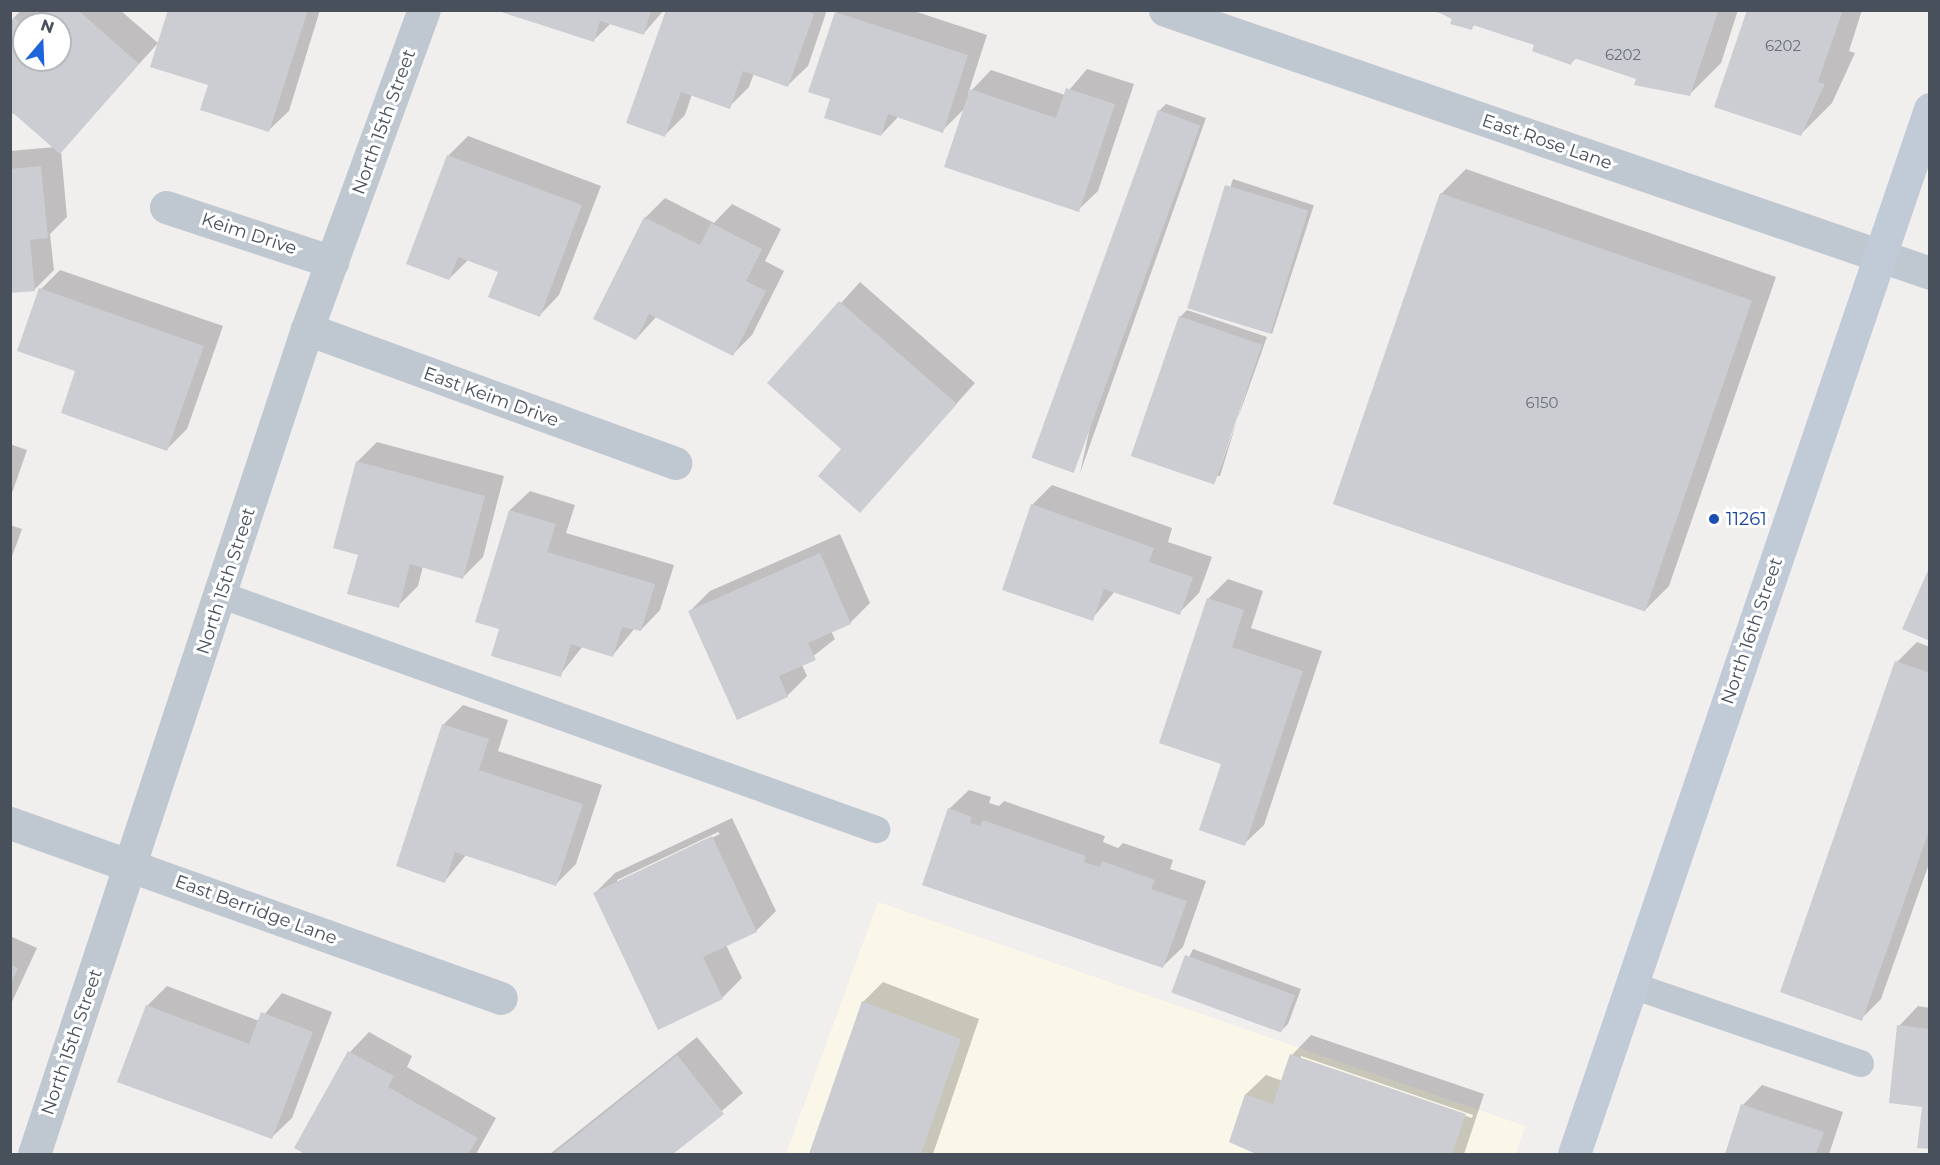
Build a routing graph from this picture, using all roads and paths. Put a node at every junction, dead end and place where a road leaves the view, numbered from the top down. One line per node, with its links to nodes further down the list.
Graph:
1 (424, 10): 6 (street, North 15th Street)
2 (1165, 10): 5 (street, East Rose Lane)
3 (1929, 108): 5 (main road, North 16th Street)
4 (166, 207): 6 (street, Keim Drive)
5 (1879, 255): 7 (street, East Rose Lane); 14 (main road, North 16th Street)
6 (332, 262): 8 (street, North 15th Street)
7 (1929, 273)
8 (307, 329): 9 (street, East Keim Drive); 10 (street, North 15th Street)
9 (675, 463)
10 (222, 595): 12 (lane); 13 (street, North 15th Street)
11 (10, 823): 13 (street, East Berridge Lane)
12 (876, 829)
13 (131, 865): 15 (street, East Berridge Lane); 17 (street, North 15th Street)
14 (1632, 985): 16 (lane); 18 (main road, North 16th Street)
15 (501, 998)
16 (1860, 1063)
17 (34, 1155)
18 (1574, 1155)

